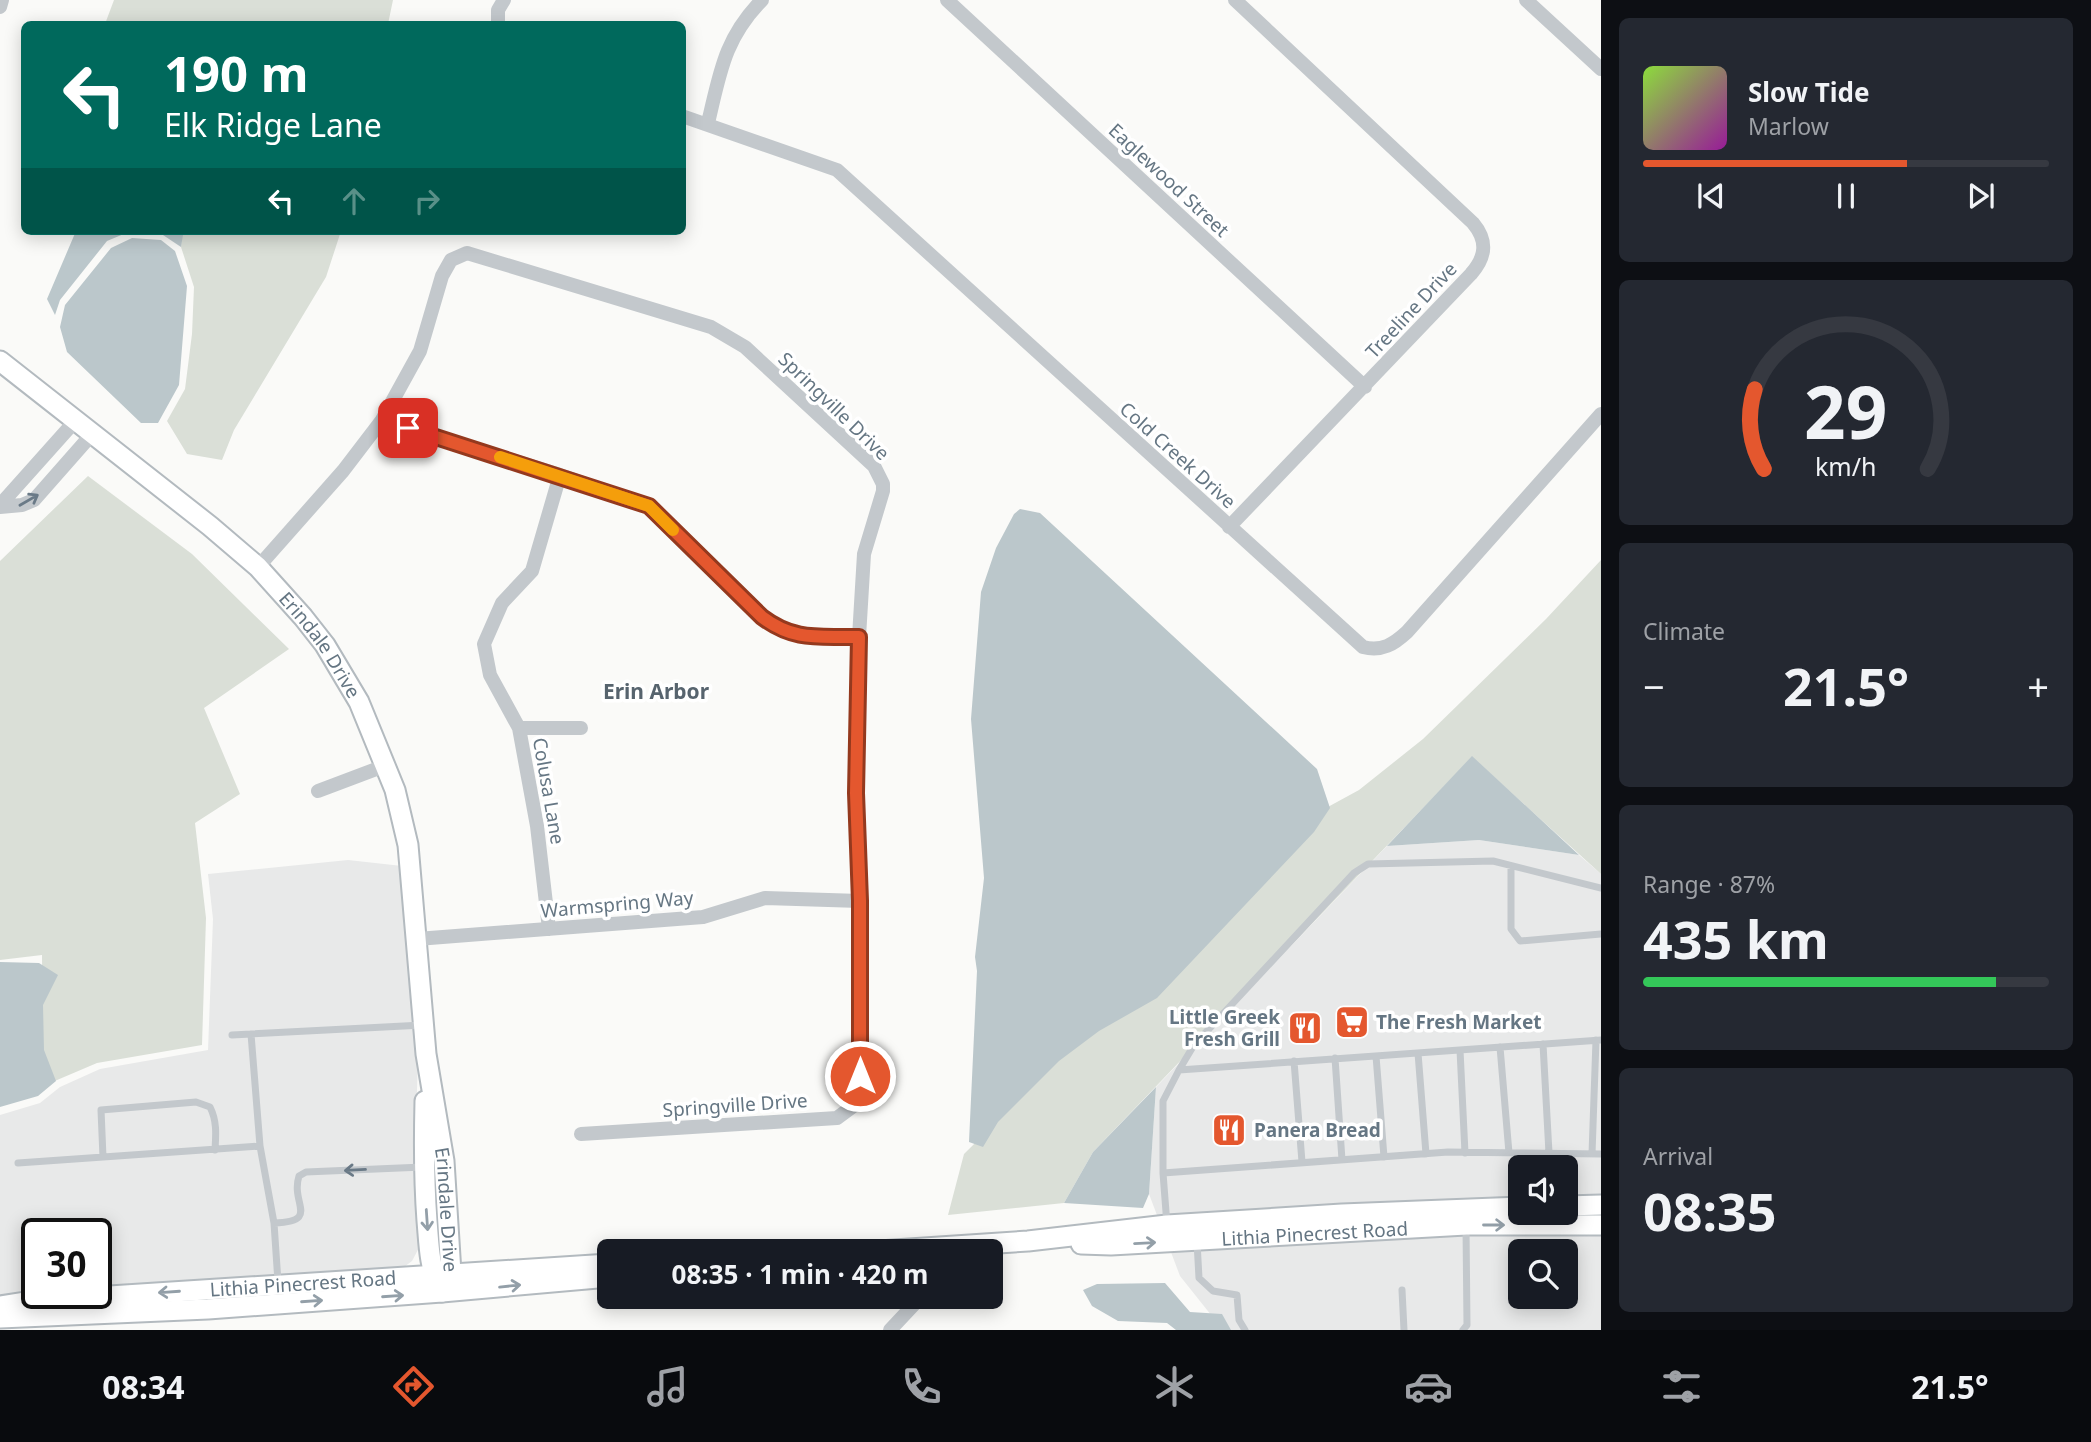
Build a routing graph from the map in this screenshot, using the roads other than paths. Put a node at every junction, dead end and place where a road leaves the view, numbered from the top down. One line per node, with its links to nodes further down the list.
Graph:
1 (2, 0): 7 (street)
2 (504, 0): 8 (street)
3 (762, 0): 11 (street)
4 (947, 0): 13 (street, Eaglewood Street)
5 (1235, 0): 13 (street, Treeline Drive)
6 (1526, 0): 9 (street)
7 (0, 6)
8 (498, 21)
9 (1601, 69)
10 (686, 117): 11 (street, Cold Creek Drive)
11 (708, 124): 22 (street, Cold Creek Drive)
12 (0, 361): 15 (main road, Erindale Drive)
13 (1365, 387): 22 (street, Treeline Drive)
14 (1601, 414): 22 (street, Cold Creek Drive)
15 (76, 420): 17 (main road, Erindale Drive); 18 (street)
16 (382, 420): 19 (street); 23 (street, Springville Drive); 24 (street, Springville Drive)
17 (93, 433): 20 (street); 23 (main road, Erindale Drive)
18 (36, 465): 20 (street); 21 (street)
19 (560, 475): 24 (street); 25 (street, Colusa Lane)
20 (53, 480): 21 (street, one-way to 20)
21 (0, 506)
22 (1229, 527)
23 (258, 567): 27 (main road, Erindale Drive)
24 (859, 637): 31 (street, Springville Drive)
25 (519, 728): 26 (street); 32 (street, Colusa Lane)
26 (581, 728)
27 (387, 765): 28 (street); 34 (main road, Erindale Drive)
28 (317, 791)
29 (1511, 866): 30 (lane); 33 (lane); 47 (lane)
30 (1601, 888)
31 (860, 901): 32 (street, Warmspring Way); 48 (street, Springville Drive)
32 (549, 929): 34 (street, Warmspring Way)
33 (1601, 934)
34 (417, 939): 35 (main road, Erindale Drive)
35 (424, 1026): 36 (lane); 43 (main road, Erindale Drive)
36 (251, 1034): 37 (lane); 49 (lane)
37 (232, 1035)
38 (1599, 1040): 39 (lane); 55 (lane)
39 (1543, 1044): 40 (lane); 53 (lane)
40 (1500, 1047): 41 (lane); 52 (lane)
41 (1460, 1050): 42 (lane); 51 (lane)
42 (1418, 1053): 44 (lane); 54 (lane)
43 (426, 1054): 62 (main road, Erindale Drive); 76 (main road, Erindale Drive)
44 (1376, 1056): 45 (lane); 58 (lane)
45 (1335, 1058): 46 (lane); 59 (lane)
46 (1294, 1061): 47 (lane); 60 (lane)
47 (1179, 1070): 63 (lane)
48 (581, 1134)
49 (260, 1146): 50 (lane); 68 (lane)
50 (215, 1150): 57 (lane); 57 (lane)
51 (1465, 1153): 52 (lane); 54 (lane)
52 (1509, 1153): 53 (lane)
53 (1549, 1153): 55 (lane)
54 (1426, 1154): 58 (lane)
55 (1592, 1154): 56 (lane)
56 (1601, 1154)
57 (103, 1157): 61 (lane)
58 (1384, 1157): 59 (lane)
59 (1342, 1160): 60 (lane)
60 (1302, 1162): 63 (lane)
61 (18, 1163)
62 (423, 1167): 68 (lane, one-way to 68); 74 (main road, Erindale Drive, one-way to 74)
63 (1163, 1173): 69 (lane)
64 (1601, 1205): 65 (main road)
65 (1578, 1206)
66 (1508, 1209): 67 (main road, Lithia Pinecrest Road)
67 (1466, 1217): 70 (main road, Lithia Pinecrest Road, one-way to 70); 71 (main road, Lithia Pinecrest Road); 90 (lane)
68 (274, 1223): 81 (lane)
69 (1167, 1225): 71 (main road, Lithia Pinecrest Road); 72 (main road, Lithia Pinecrest Road)
70 (1601, 1225)
71 (1197, 1232): 72 (main road, Lithia Pinecrest Road, one-way to 71); 88 (lane)
72 (1028, 1241): 73 (main road, Lithia Pinecrest Road)
73 (1003, 1244)
74 (429, 1248): 76 (main road, Erindale Drive); 77 (main road)
75 (597, 1265): 76 (main road, Lithia Pinecrest Road)
76 (442, 1273): 77 (main road, Lithia Pinecrest Road); 80 (main road, Erindale Drive)
77 (408, 1275): 81 (main road, Lithia Pinecrest Road)
78 (597, 1278): 80 (main road, Lithia Pinecrest Road, one-way to 78)
79 (1402, 1290): 89 (lane)
80 (442, 1292): 81 (main road, Lithia Pinecrest Road, one-way to 80)
81 (279, 1294): 82 (main road, Lithia Pinecrest Road, one-way to 82); 86 (main road, Lithia Pinecrest Road)
82 (112, 1299)
83 (21, 1303): 84 (main road, Lithia Pinecrest Road)
84 (0, 1306)
85 (909, 1309): 87 (street)
86 (0, 1318)
87 (890, 1330)
88 (1245, 1330)
89 (1404, 1330)
90 (1463, 1330)

